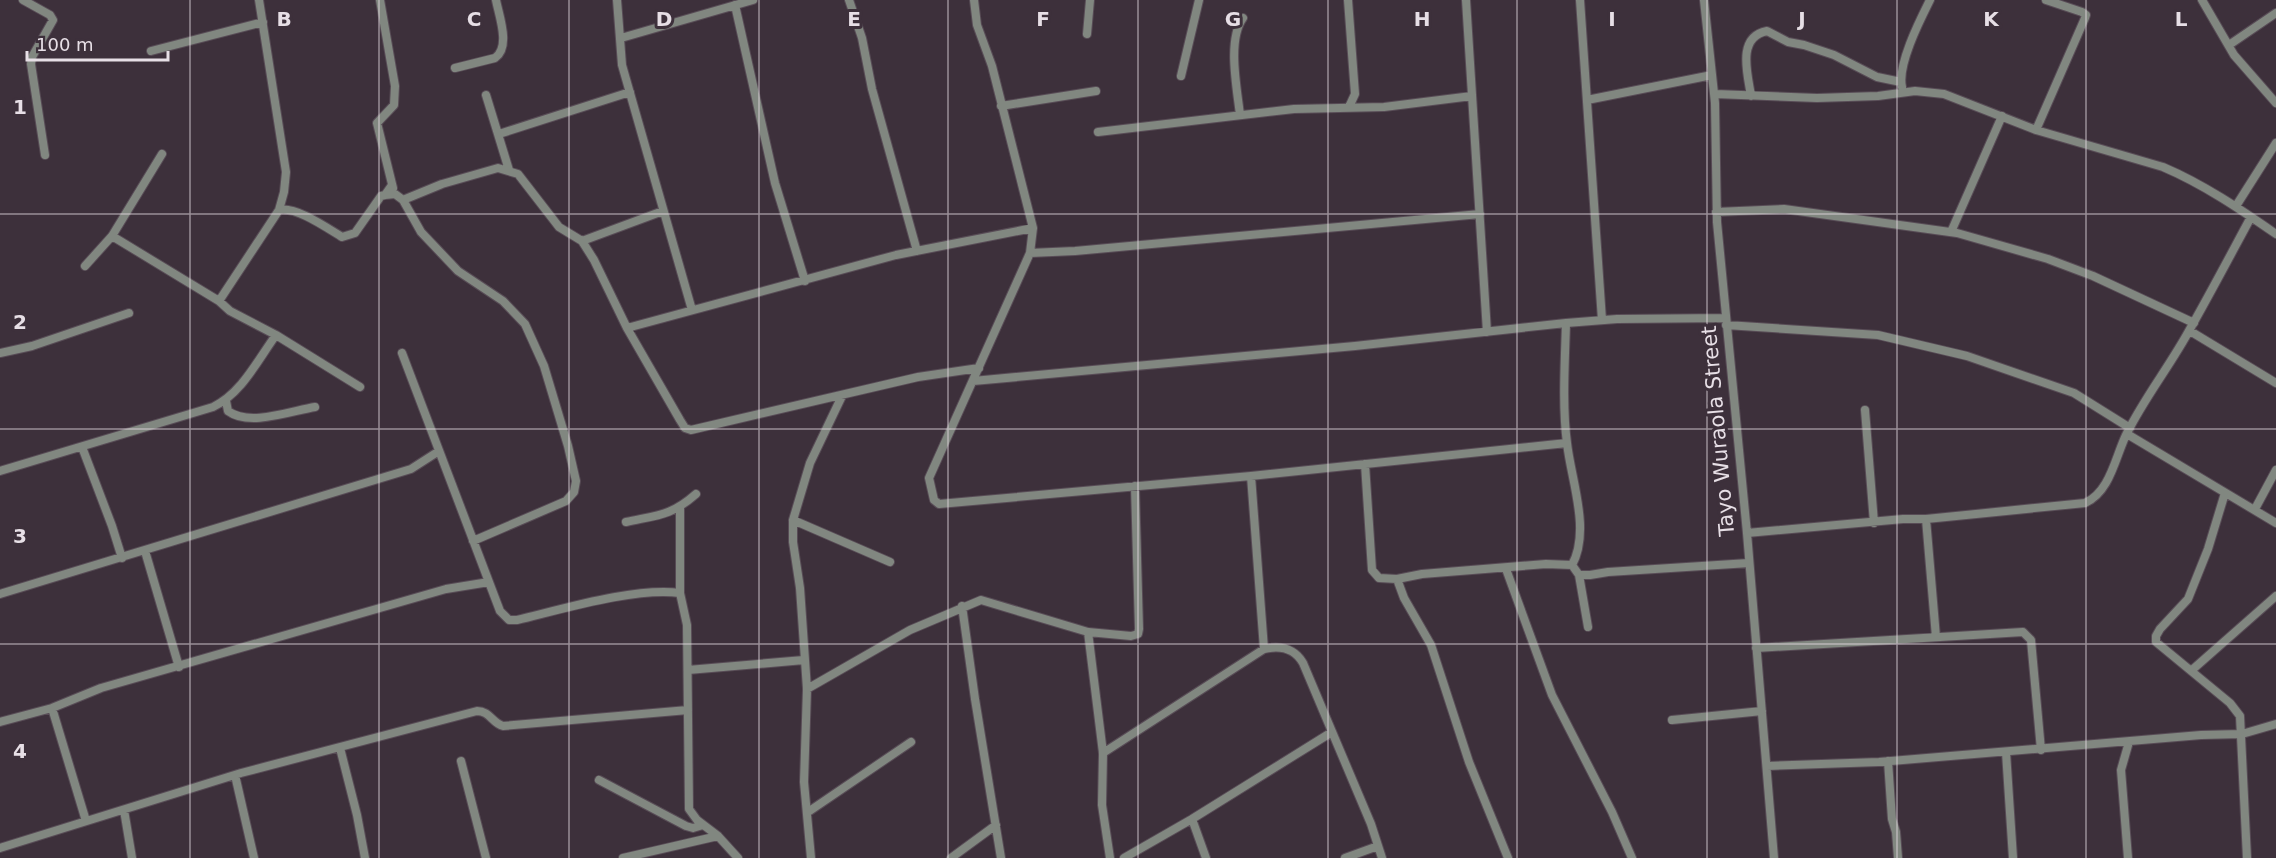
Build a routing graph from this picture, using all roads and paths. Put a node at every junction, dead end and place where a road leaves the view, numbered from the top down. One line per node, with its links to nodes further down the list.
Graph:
1 (22, 0): 50 (street)
2 (259, 0): 21 (street)
3 (380, 0): 52 (street)
4 (496, 0): 26 (street)
5 (617, 0): 23 (street)
6 (753, 0): 18 (street)
7 (849, 0): 64 (street)
8 (974, 0): 40 (street)
9 (1090, 0): 22 (street)
10 (1199, 0): 28 (street)
11 (1348, 0): 34 (street)
12 (1466, 0): 36 (street)
13 (1580, 0): 38 (street)
14 (1704, 0): 27 (street, Tayo Wuraola Street)
15 (1930, 0): 29 (street)
16 (2046, 0): 45 (street)
17 (2202, 0): 24 (street)
18 (735, 5): 23 (street); 67 (street)
19 (2276, 13): 24 (street)
20 (1242, 18): 43 (street)
21 (262, 22): 25 (street); 54 (street)
22 (1087, 34)
23 (621, 38): 31 (street)
24 (2229, 45): 39 (street)
25 (151, 51)
26 (455, 68)
27 (1712, 75): 35 (street, Tayo Wuraola Street); 38 (street)
28 (1180, 76)
29 (1901, 82): 32 (street); 37 (street)
30 (1096, 91): 40 (street)
31 (630, 92): 47 (street); 55 (street)
32 (1905, 92): 37 (street); 44 (street)
33 (486, 94): 47 (street)
34 (1355, 94): 41 (street); 42 (street)
35 (1714, 94): 37 (street); 56 (street, Tayo Wuraola Street)
36 (1472, 96): 42 (street); 57 (street)
37 (1751, 96)
38 (1587, 100): 71 (street)
39 (2276, 103)
40 (1001, 106): 59 (street)
41 (1348, 107): 42 (street); 43 (street)
42 (1364, 107)
43 (1240, 115): 46 (street)
44 (2002, 116): 45 (street); 60 (street)
45 (2036, 130): 53 (street)
46 (1098, 132)
47 (499, 134): 51 (street)
48 (2276, 143): 53 (street)
49 (162, 154): 62 (street)
50 (45, 155)
51 (509, 170): 52 (street); 63 (street)
52 (397, 193): 54 (street); 107 (street)
53 (2236, 206): 58 (street)
54 (279, 210): 68 (street)
55 (663, 211): 63 (street); 69 (street)
56 (1716, 212): 60 (street); 72 (street, Tayo Wuraola Street)
57 (1480, 214): 65 (street); 76 (street)
58 (2251, 217): 61 (street); 74 (street)
59 (1033, 228): 64 (street); 65 (street)
60 (1951, 232): 74 (street)
61 (2276, 234)
62 (112, 236): 66 (street); 68 (street)
63 (582, 241): 75 (street)
64 (916, 251): 67 (street)
65 (1030, 253): 80 (street)
66 (85, 266)
67 (805, 281): 69 (street)
68 (219, 301): 77 (street)
69 (692, 310): 75 (street)
70 (129, 313): 78 (street)
71 (1602, 320): 72 (street); 73 (street)
72 (1726, 322): 88 (street); 106 (street, Tayo Wuraola Street)
73 (1566, 323): 76 (street); 89 (street)
74 (2192, 327): 82 (street); 88 (street)
75 (627, 328): 84 (street)
76 (1487, 332): 81 (street)
77 (276, 335): 83 (street); 85 (street)
78 (0, 353)
79 (402, 353): 91 (street)
80 (979, 368): 81 (street); 84 (street)
81 (974, 381): 96 (street)
82 (2276, 383)
83 (360, 387)
84 (842, 396): 102 (street)
85 (226, 401): 86 (street); 90 (street)
86 (315, 407)
87 (1865, 410): 104 (street)
88 (2128, 431): 97 (street); 101 (street)
89 (1566, 443): 92 (street); 112 (street)
90 (82, 447): 94 (street); 109 (street)
91 (439, 451): 107 (street); 108 (street)
92 (1365, 464): 95 (street); 115 (street)
93 (2276, 470): 100 (street)
94 (0, 471)
95 (1251, 476): 96 (street); 125 (street)
96 (1135, 486): 122 (street)
97 (2225, 493): 100 (street); 129 (street)
98 (696, 494): 99 (street)
99 (680, 508): 103 (street); 117 (street)
100 (2254, 509): 105 (street)
101 (1926, 519): 104 (street); 123 (street)
102 (793, 520): 110 (street); 126 (street)
103 (626, 522)
104 (1874, 523): 106 (street)
105 (2276, 523)
106 (1747, 533): 111 (street, Tayo Wuraola Street)
107 (473, 541): 116 (street)
108 (146, 551): 109 (street); 127 (street)
109 (122, 558): 118 (street)
110 (890, 562)
111 (1749, 563): 114 (street); 124 (street, Tayo Wuraola Street)
112 (1572, 565): 113 (street); 114 (street)
113 (1506, 569): 115 (street); 174 (street)
114 (1579, 575): 121 (street)
115 (1397, 579): 173 (street)
116 (489, 582): 117 (street); 127 (street)
117 (680, 592): 128 (street)
118 (0, 594)
119 (2276, 596): 129 (street)
120 (962, 606): 122 (street); 130 (street); 155 (street)
121 (1588, 627)
122 (1088, 632): 144 (street)
123 (1936, 637): 124 (street); 142 (street)
124 (1756, 648): 133 (street, Tayo Wuraola Street)
125 (1264, 649): 137 (street); 144 (street)
126 (804, 660): 128 (street); 130 (street)
127 (179, 667): 131 (street)
128 (688, 670): 132 (street)
129 (2192, 670): 138 (street)
130 (807, 689): 151 (street)
131 (52, 708): 135 (street); 153 (street)
132 (688, 710): 141 (street); 154 (street)
133 (1762, 711): 134 (street); 147 (street, Tayo Wuraola Street)
134 (1672, 720)
135 (0, 722)
136 (2276, 724): 138 (street)
137 (1332, 732): 152 (street); 157 (street)
138 (2242, 734): 140 (street); 179 (street)
139 (911, 742): 151 (street)
140 (2129, 742): 142 (street); 178 (street)
141 (340, 748): 148 (street); 161 (street)
142 (2041, 750): 143 (street)
143 (2006, 752): 146 (street); 177 (street)
144 (1103, 753): 168 (street)
145 (461, 761): 162 (street)
146 (1888, 761): 147 (street); 176 (street)
147 (1767, 766): 175 (street, Tayo Wuraola Street)
148 (235, 776): 150 (street); 160 (street)
149 (599, 780): 154 (street)
150 (124, 810): 153 (street); 159 (street)
151 (808, 812): 165 (street)
152 (1192, 819): 169 (street); 170 (street)
153 (86, 820): 158 (street)
154 (703, 825): 156 (street)
155 (996, 825): 166 (street); 167 (street)
156 (718, 836): 163 (street); 164 (street)
157 (1378, 846): 171 (street); 172 (street)
158 (0, 848)
159 (132, 858)
160 (254, 858)
161 (365, 858)
162 (486, 858)
163 (623, 858)
164 (738, 858)
165 (811, 858)
166 (951, 858)
167 (1001, 858)
168 (1110, 858)
169 (1124, 858)
170 (1206, 858)
171 (1345, 858)
172 (1382, 858)
173 (1508, 858)
174 (1632, 858)
175 (1774, 858)
176 (1898, 858)
177 (2013, 858)
178 (2128, 858)
179 (2247, 858)

